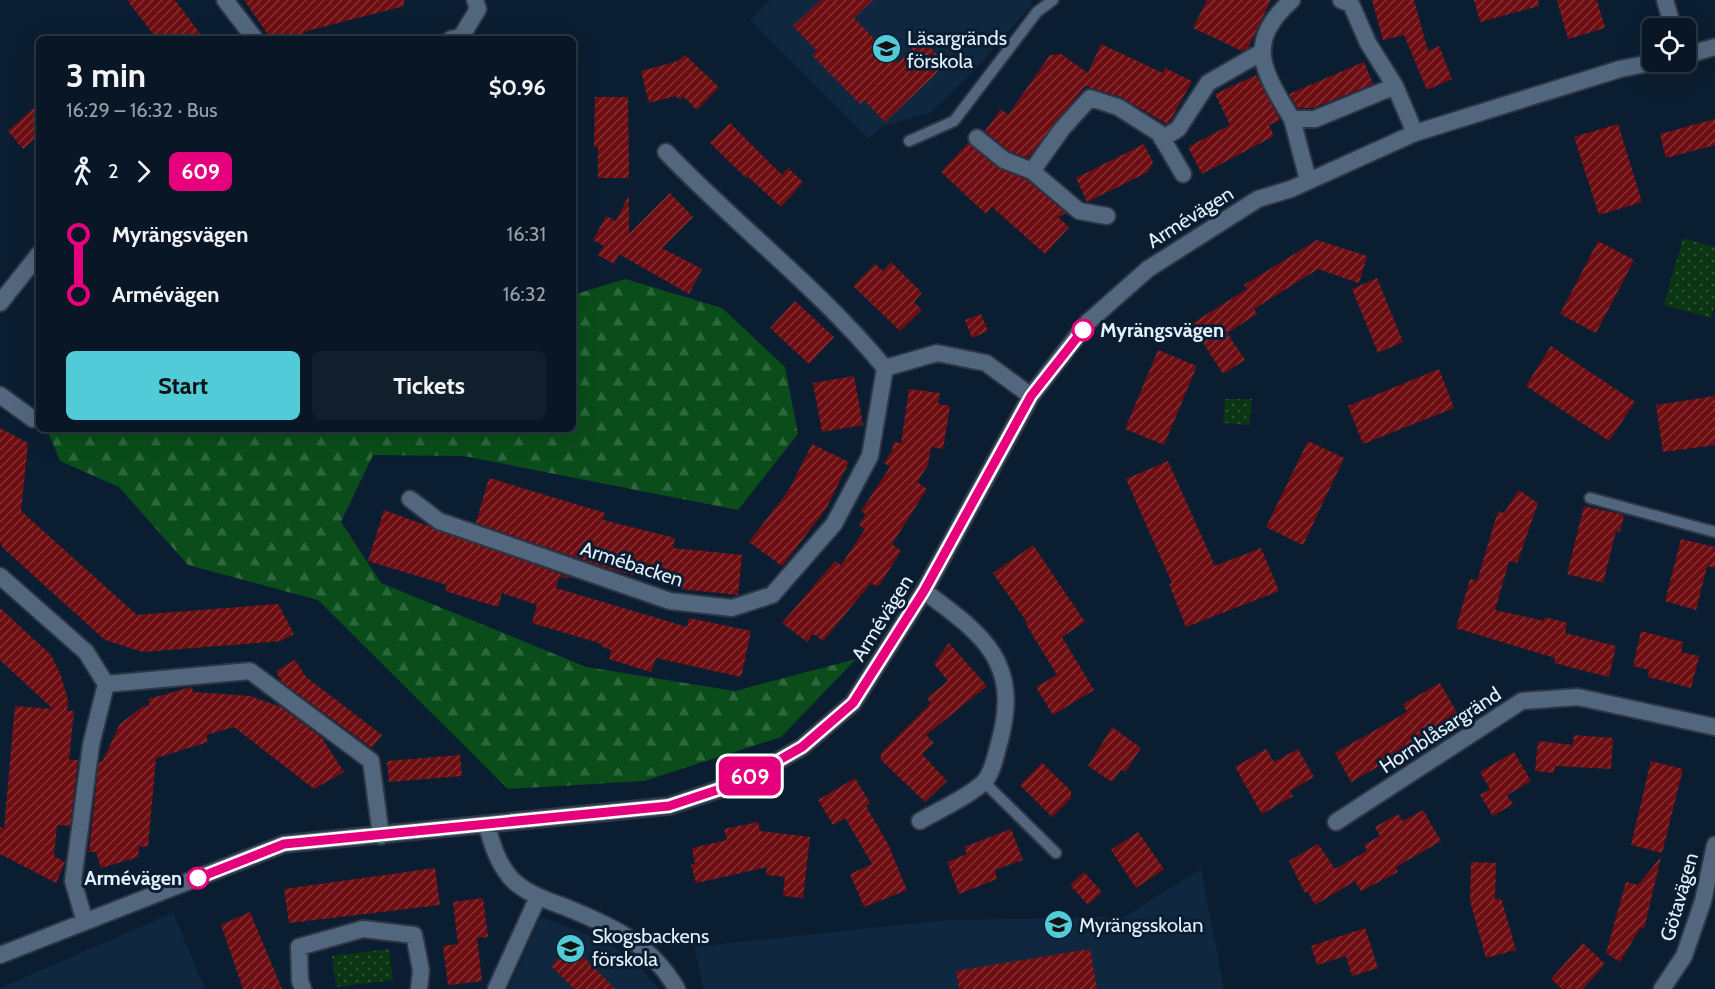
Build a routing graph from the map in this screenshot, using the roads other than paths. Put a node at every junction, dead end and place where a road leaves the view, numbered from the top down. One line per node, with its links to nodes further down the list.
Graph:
1 (475, 0): 9 (street)
2 (1053, 0): 19 (lane)
3 (1292, 0): 12 (street)
4 (1341, 0): 14 (street)
5 (1665, 0): 7 (street)
6 (227, 1): 8 (street)
7 (1670, 18)
8 (253, 36)
9 (462, 36)
10 (1715, 46): 11 (street)
11 (1696, 52)
12 (1260, 53): 15 (street); 18 (street)
13 (1642, 65): 16 (street, Armévägen)
14 (1395, 86): 15 (street); 16 (street)
15 (1292, 119): 23 (street)
16 (1415, 133): 23 (street, Armévägen)
17 (977, 138): 21 (street)
18 (1162, 139): 21 (street); 22 (street)
19 (909, 141)
20 (666, 152): 27 (street)
21 (1032, 171): 24 (street)
22 (1183, 174)
23 (1308, 180): 29 (street, Armévägen)
24 (1107, 216)
25 (36, 258): 26 (street)
26 (0, 303)
27 (885, 368): 29 (street); 32 (street, Armébacken)
28 (0, 395): 30 (street)
29 (1031, 396): 35 (street, Armévägen)
30 (33, 419)
31 (1590, 498): 33 (lane)
32 (410, 499)
33 (1715, 532)
34 (0, 576): 36 (street)
35 (924, 591): 38 (street); 41 (street, Armévägen)
36 (106, 684): 42 (street); 46 (street)
37 (1715, 727): 40 (street, Hornblåsargränd)
38 (984, 782): 39 (street); 44 (lane)
39 (920, 821)
40 (1336, 822)
41 (487, 826): 42 (street, Armévägen); 45 (street)
42 (381, 836): 46 (street, Armévägen)
43 (1715, 845): 52 (street, Götavägen)
44 (1056, 853)
45 (538, 897): 50 (street); 51 (street)
46 (85, 922): 47 (street, Armévägen)
47 (0, 955)
48 (303, 989): 49 (street)
49 (419, 989)
50 (496, 989)
51 (677, 989)
52 (1662, 989)

